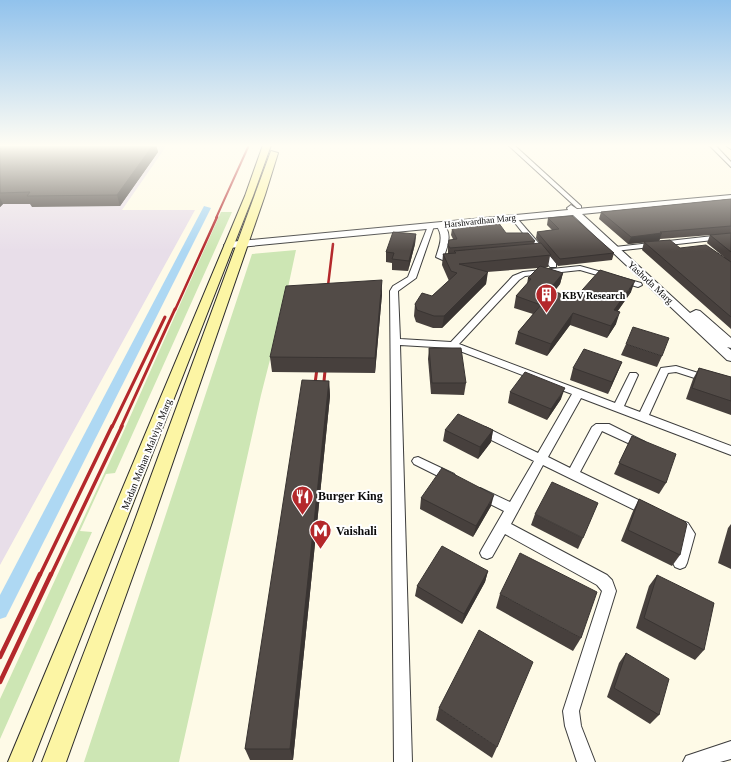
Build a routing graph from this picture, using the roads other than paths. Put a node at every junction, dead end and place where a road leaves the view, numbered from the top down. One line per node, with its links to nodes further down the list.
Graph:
1 (257, 181): 12 (main road, Madan Mohan Malviya Marg)
2 (263, 181): 12 (main road, Madan Mohan Malviya Marg)
3 (544, 181): 7 (street)
4 (548, 181): 7 (street)
5 (731, 192): 7 (street, Harshvardhan Marg)
6 (731, 197): 7 (street, Harshvardhan Marg)
7 (577, 209): 8 (street, Harshvardhan Marg); 12 (street, Harshvardhan Marg); 13 (street, Yashoda Marg)
8 (513, 217): 9 (street, Harshvardhan Marg); 16 (street)
9 (435, 225): 12 (street, Harshvardhan Marg); 15 (street); 18 (street)
10 (731, 236): 11 (street)
11 (693, 240): 13 (street); 14 (street)
12 (238, 241): 41 (main road, Madan Mohan Malviya Marg); 42 (main road, Madan Mohan Malviya Marg)
13 (620, 248): 19 (street, Yashoda Marg); 21 (street, Yashoda Marg)
14 (706, 250)
15 (463, 259)
16 (554, 265)
17 (638, 285): 20 (street)
18 (395, 342): 20 (street); 43 (street)
19 (731, 344)
20 (453, 345): 24 (street)
21 (731, 357)
22 (633, 375): 25 (street)
23 (717, 382): 26 (street)
24 (579, 392): 25 (street); 30 (street)
25 (618, 407): 26 (street)
26 (643, 416): 29 (street)
27 (473, 427): 30 (street)
28 (655, 450): 32 (street)
29 (731, 451)
30 (542, 459): 32 (street); 35 (street)
31 (418, 461): 33 (street)
32 (573, 474): 38 (street)
33 (458, 482)
34 (472, 488): 35 (street)
35 (512, 509): 36 (street)
36 (503, 526): 37 (street); 44 (street)
37 (487, 553)
38 (680, 563)
39 (731, 750): 40 (street)
40 (699, 761)
41 (20, 762)
42 (54, 762)
43 (403, 762)
44 (586, 762)

